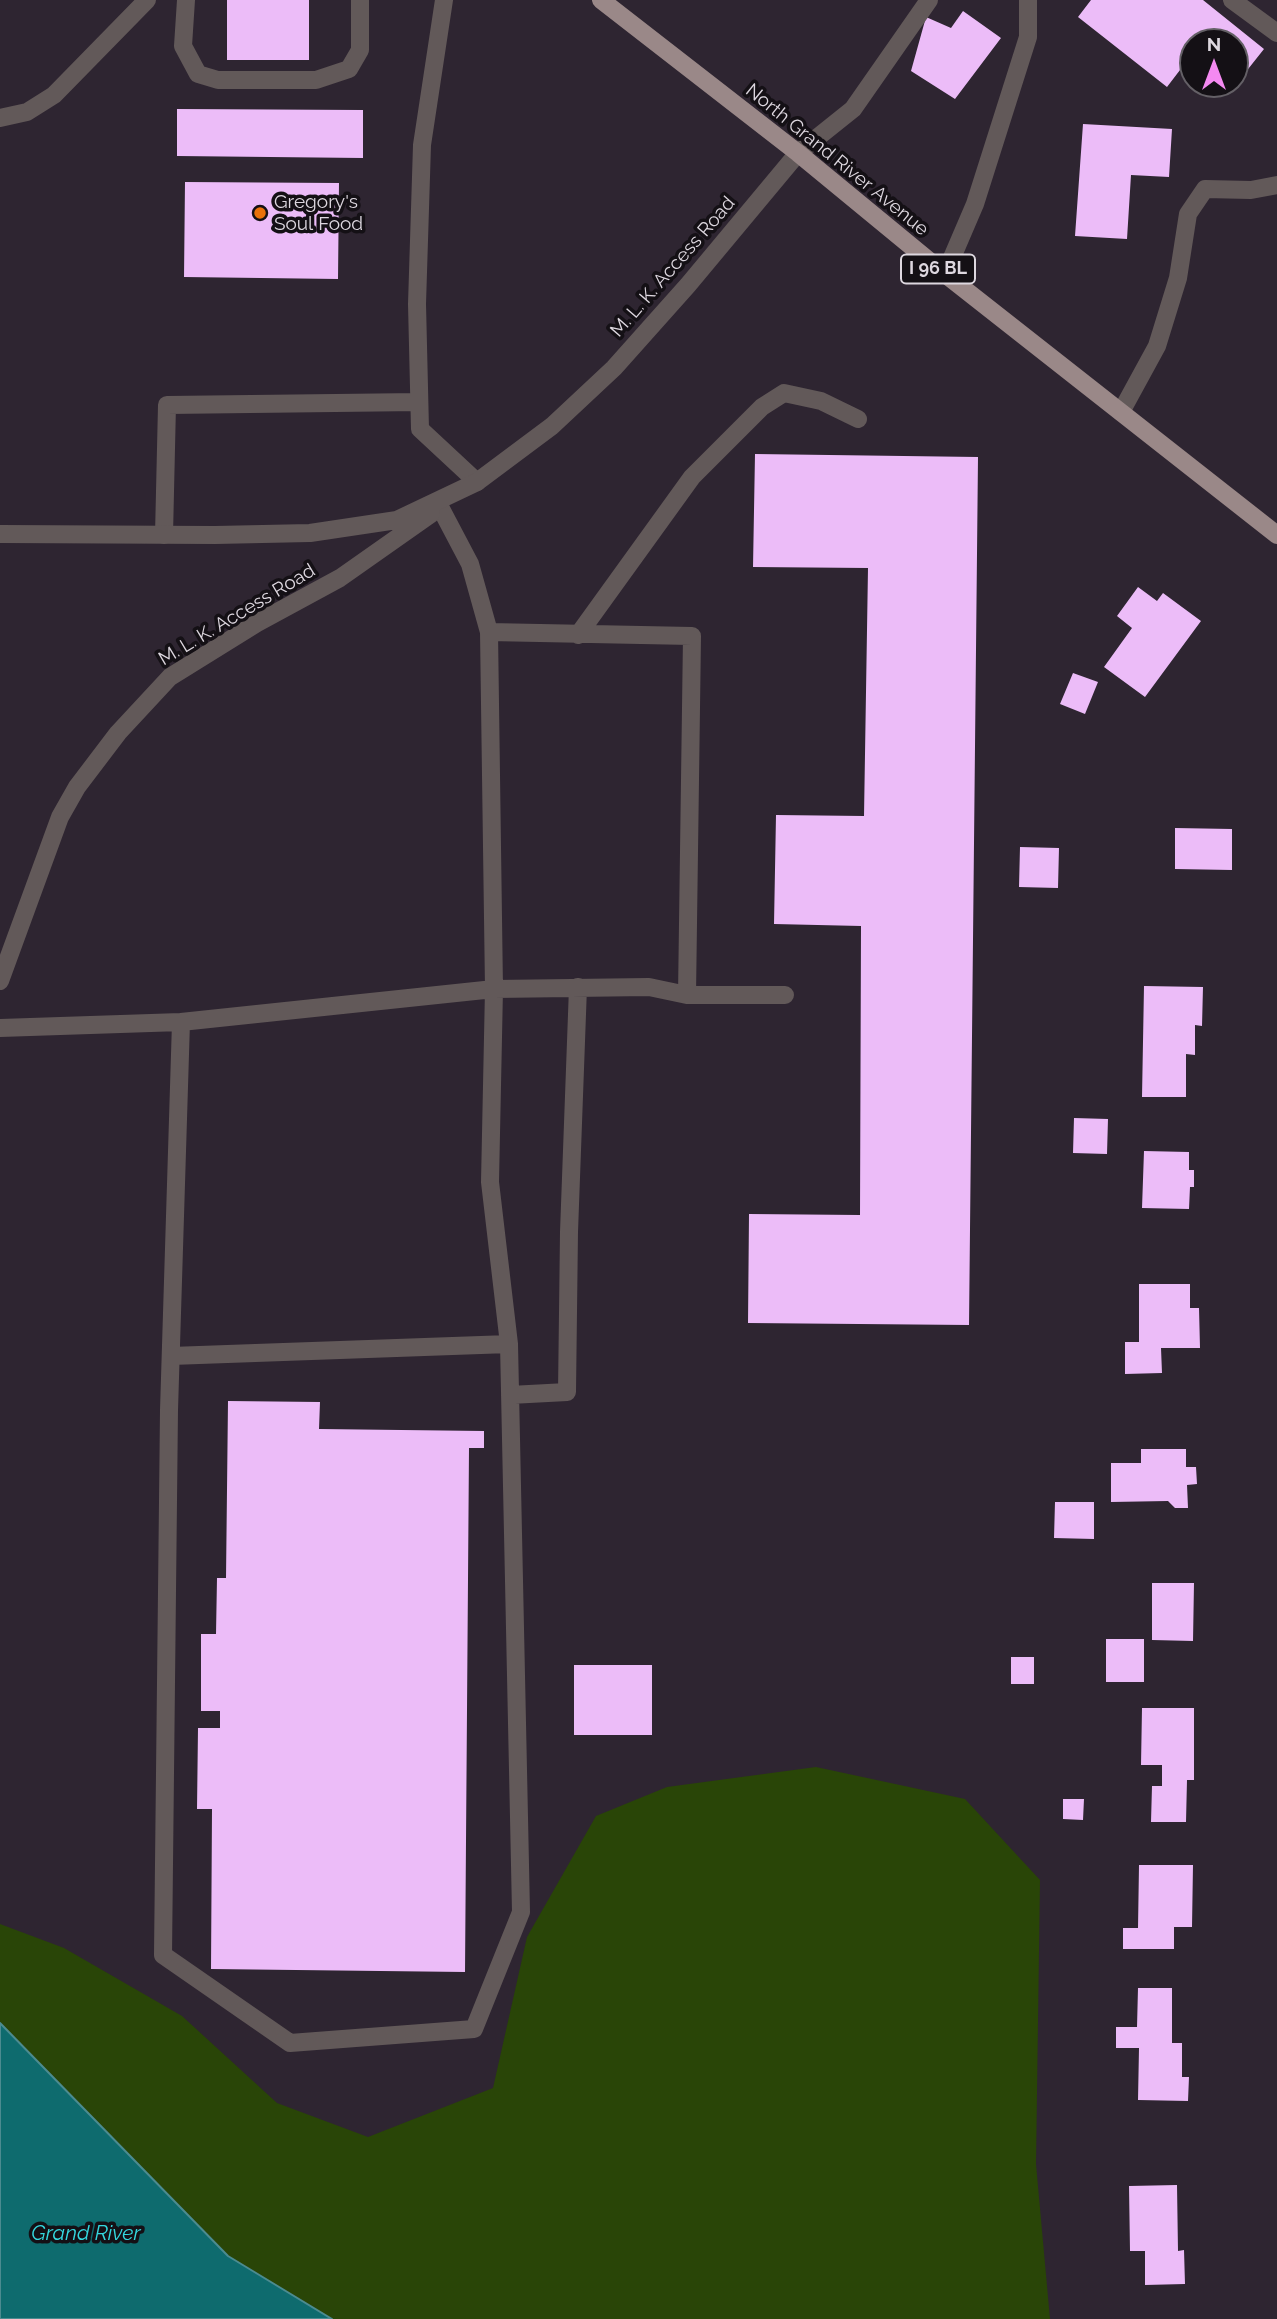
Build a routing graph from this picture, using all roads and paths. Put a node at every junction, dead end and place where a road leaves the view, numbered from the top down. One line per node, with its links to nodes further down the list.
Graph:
1 (147, 0): 10 (street)
2 (186, 0): 3 (street)
3 (360, 0)
4 (444, 0): 14 (street)
5 (601, 0): 11 (main road, North Grand River Avenue / I 96 BL)
6 (929, 0): 11 (street, M. L. K. Access Road)
7 (1028, 0): 13 (street)
8 (1232, 0): 9 (street)
9 (1277, 33)
10 (0, 118)
11 (798, 153): 13 (main road, North Grand River Avenue / I 96 BL); 17 (street, M. L. K. Access Road)
12 (1277, 185): 15 (street)
13 (944, 274): 15 (main road, North Grand River Avenue / I 96 BL)
14 (419, 402): 17 (street); 21 (street)
15 (1121, 412): 20 (main road, North Grand River Avenue / I 96 BL)
16 (858, 419): 23 (street)
17 (477, 482): 18 (street, M. L. K. Access Road); 21 (street, M. L. K. Access Road)
18 (440, 507): 22 (street); 24 (street, M. L. K. Access Road)
19 (0, 534): 21 (street, M. L. K. Access Road)
20 (1277, 534)
21 (164, 535)
22 (489, 632): 23 (street); 26 (street)
23 (578, 635): 27 (street)
24 (0, 981)
25 (578, 987): 26 (street); 27 (street); 33 (street)
26 (494, 989): 29 (street); 31 (street)
27 (687, 995): 28 (street)
28 (785, 995)
29 (181, 1022): 30 (street); 32 (street)
30 (0, 1028)
31 (509, 1345): 32 (street); 33 (street)
32 (171, 1356): 33 (street)
33 (510, 1395)

